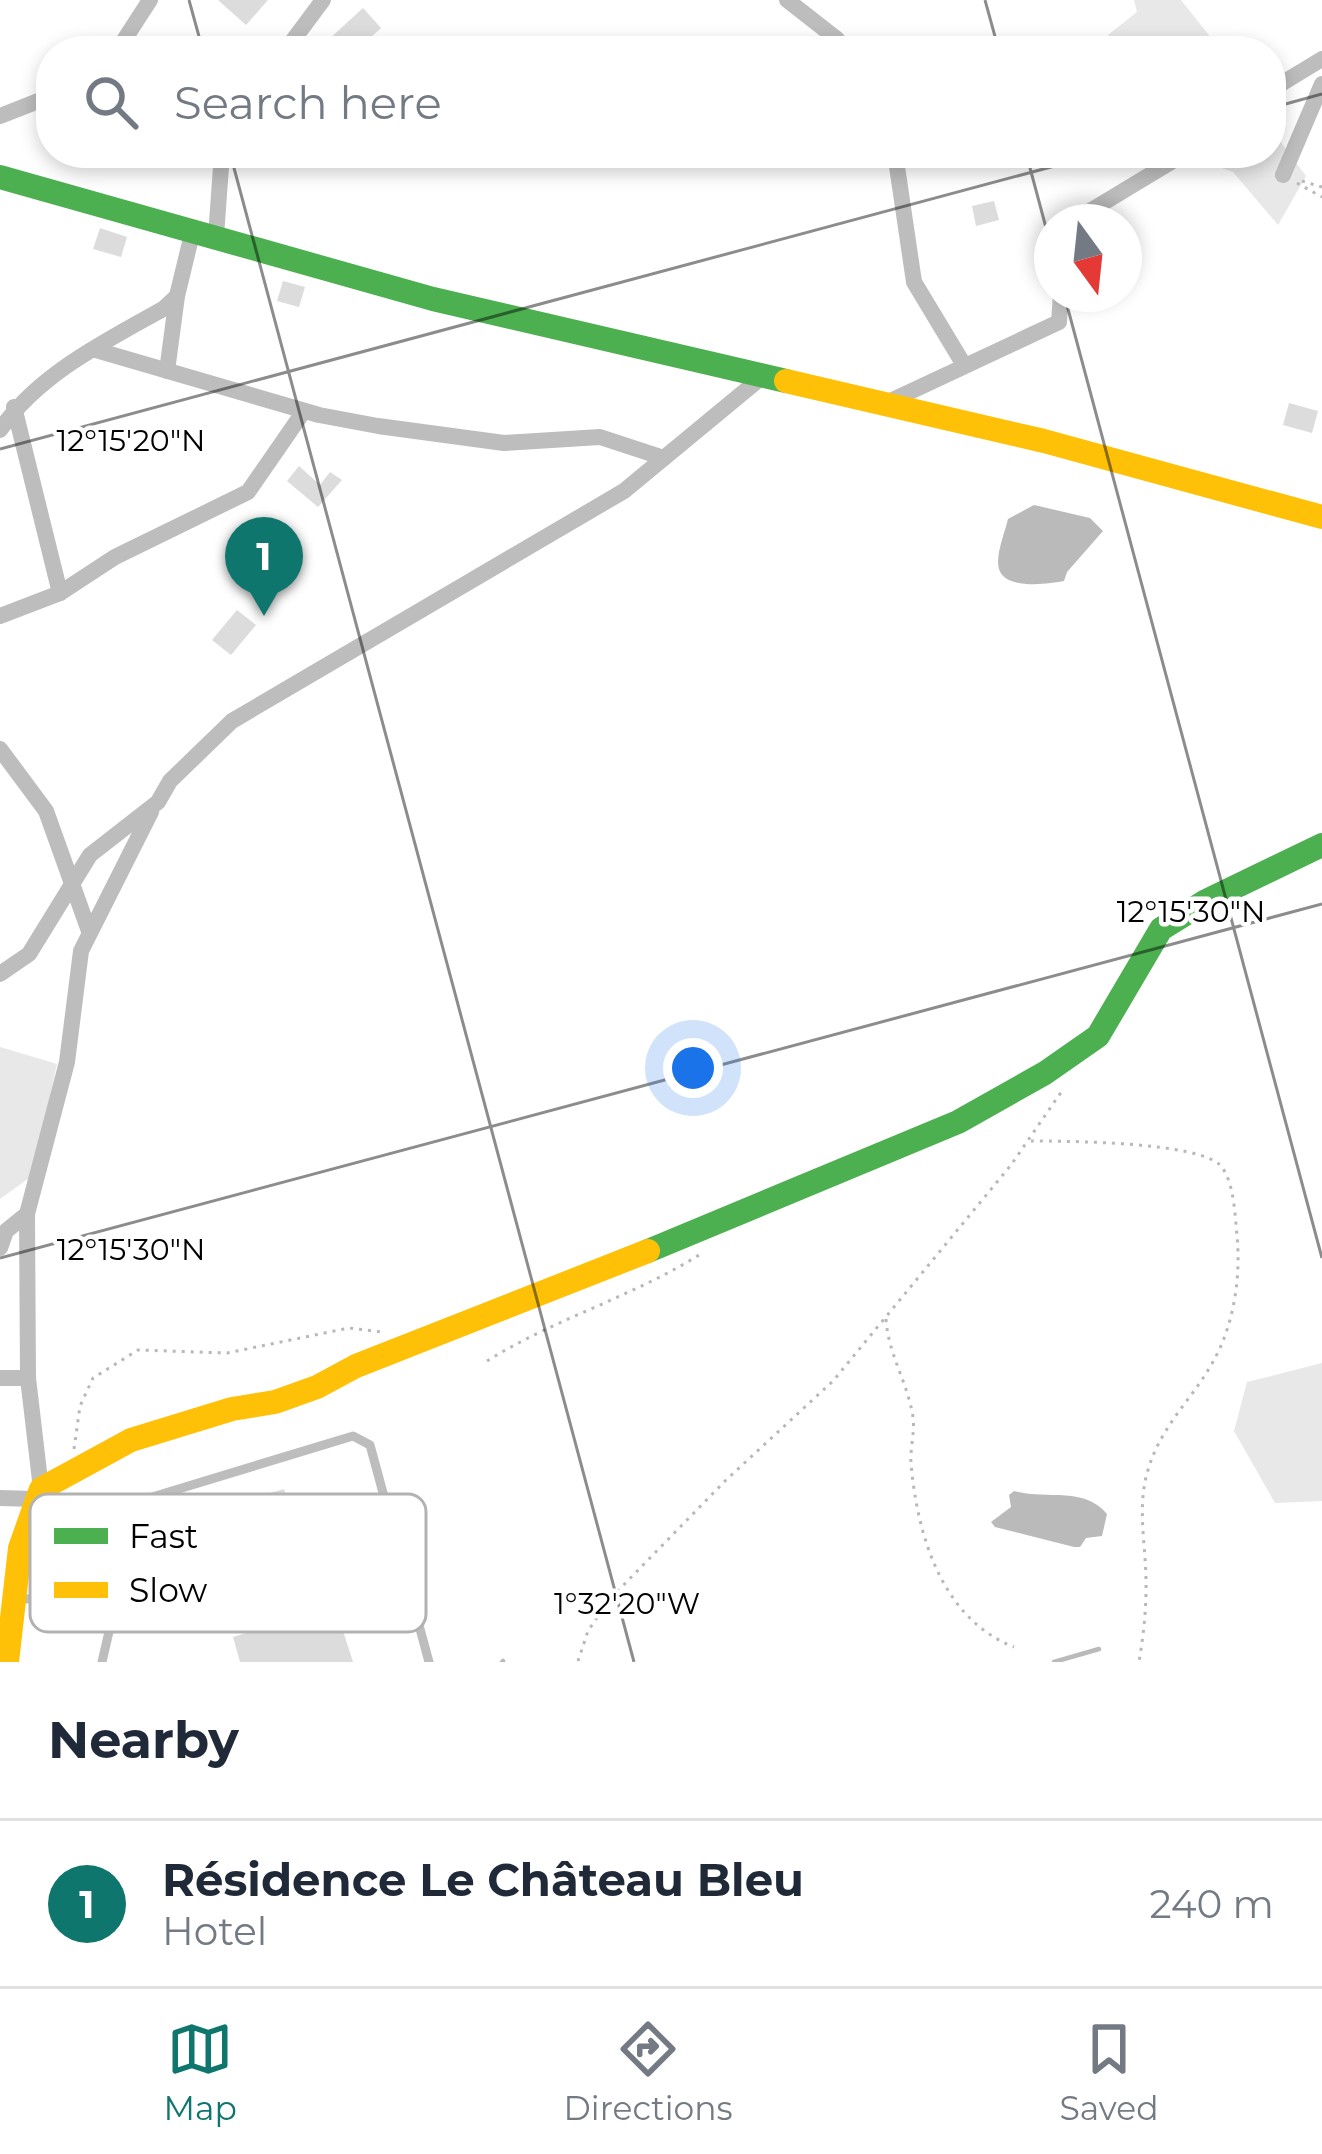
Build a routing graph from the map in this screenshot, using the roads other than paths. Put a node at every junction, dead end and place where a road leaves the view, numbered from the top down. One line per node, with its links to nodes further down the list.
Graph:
1 (150, 0): 4 (street)
2 (323, 0): 5 (street)
3 (787, 0): 6 (street)
4 (127, 36)
5 (296, 36)
6 (833, 36)
7 (1322, 59): 8 (street)
8 (1286, 80)
9 (1322, 84): 12 (street)
10 (36, 102): 11 (street)
11 (0, 116)
12 (1286, 167)
13 (220, 168): 20 (street)
14 (897, 168): 24 (street)
15 (1161, 168): 19 (street)
16 (1286, 168): 17 (street)
17 (1282, 175)
18 (0, 178): 20 (street)
19 (1102, 204)
20 (205, 233): 21 (street); 26 (street)
21 (177, 296): 23 (street); 25 (street)
22 (1060, 312): 24 (street)
23 (96, 350): 25 (street); 28 (street)
24 (964, 365): 27 (street)
25 (167, 370): 29 (street)
26 (762, 377): 27 (street); 31 (street)
27 (881, 405): 32 (street)
28 (14, 407): 30 (street); 33 (street)
29 (304, 411): 31 (street); 33 (street)
30 (0, 430)
31 (664, 458): 36 (street)
32 (1322, 517)
33 (60, 593): 34 (street)
34 (0, 616)
35 (0, 749): 38 (street)
36 (158, 802): 38 (street); 39 (street)
37 (1322, 845): 45 (street)
38 (73, 883): 39 (street); 40 (street)
39 (88, 931): 41 (street)
40 (0, 974)
41 (27, 1214): 42 (street); 44 (street)
42 (0, 1248)
43 (0, 1378): 44 (street)
44 (28, 1378): 45 (street)
45 (38, 1494)
46 (165, 1494): 47 (lane)
47 (384, 1494)
48 (30, 1495): 49 (street)
49 (0, 1498)
50 (30, 1531): 51 (street)
51 (15, 1599): 52 (lane); 55 (street)
52 (30, 1599)
53 (109, 1632): 56 (lane)
54 (421, 1632): 57 (lane)
55 (7, 1662)
56 (102, 1662)
57 (429, 1662)

